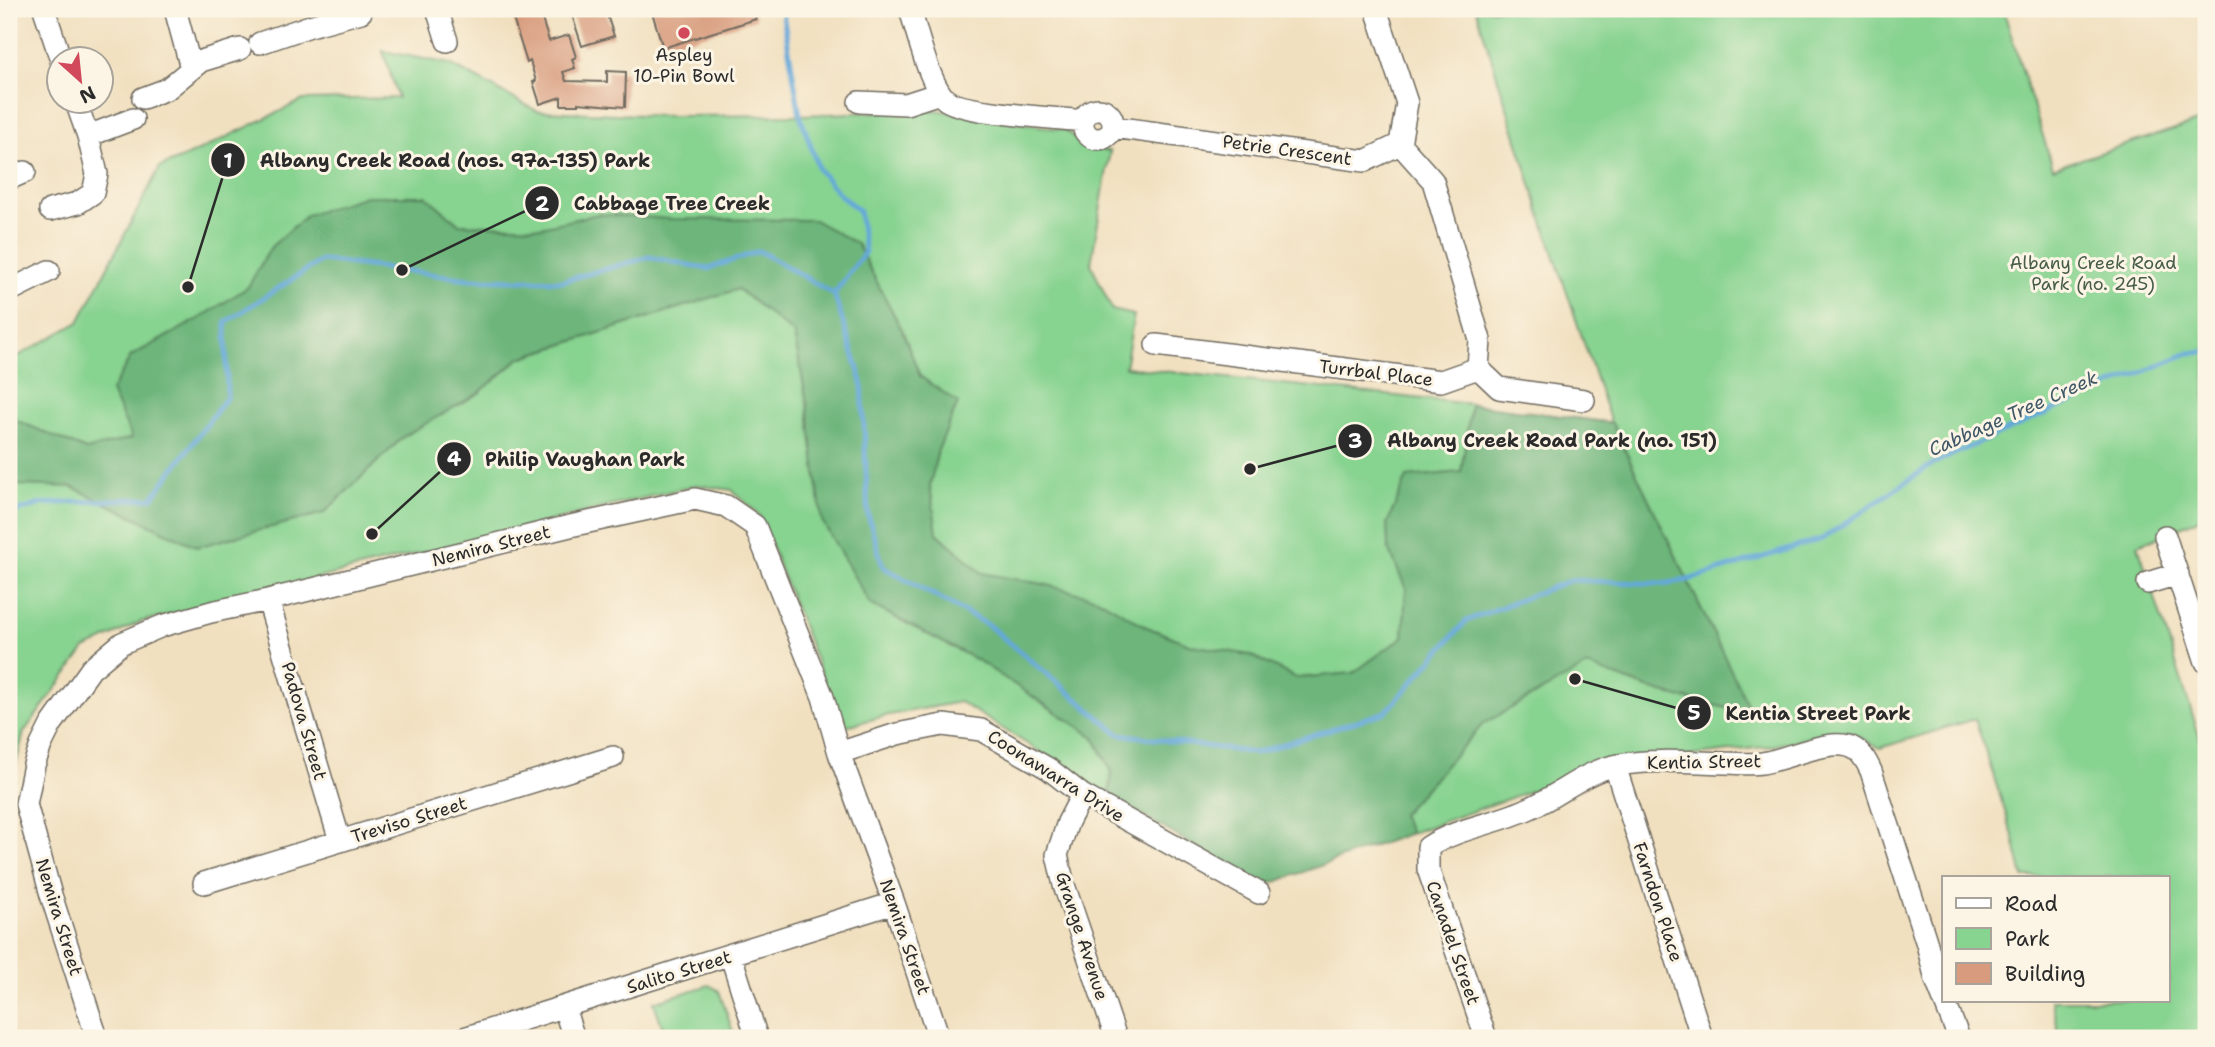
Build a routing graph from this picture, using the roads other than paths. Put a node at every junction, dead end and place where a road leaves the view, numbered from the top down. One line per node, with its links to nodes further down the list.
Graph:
1 (44, 9): 9 (street)
2 (175, 9): 10 (street)
3 (437, 9): 8 (street)
4 (910, 9): 11 (street)
5 (1376, 9): 17 (street)
6 (361, 12): 7 (street)
7 (308, 17): 10 (street)
8 (447, 41)
9 (56, 46)
10 (191, 68): 12 (street)
11 (940, 93): 13 (street); 17 (street, Petrie Crescent)
12 (144, 97)
13 (859, 102)
14 (81, 116): 16 (street)
15 (133, 119): 16 (street)
16 (88, 136): 18 (street)
17 (1400, 144): 22 (street)
18 (50, 210)
19 (49, 271): 20 (street)
20 (9, 291)
21 (1156, 345): 22 (street, Turrbal Place)
22 (1478, 368): 23 (street)
23 (1584, 400)
24 (2165, 536): 25 (street)
25 (2178, 574): 26 (street); 28 (street)
26 (2148, 583)
27 (268, 600): 29 (street, Nemira Street); 33 (street, Padova Street); 42 (street, Nemira Street)
28 (2206, 662)
29 (839, 753): 32 (street, Coonawarra Drive); 37 (street, Nemira Street)
30 (613, 757): 33 (street, Treviso Street)
31 (1615, 766): 34 (street, Kentia Street); 39 (street, Kentia Street); 49 (street, Farndon Place)
32 (1082, 795): 36 (street, Coonawarra Drive); 47 (street, Grange Avenue)
33 (340, 841): 35 (street, Treviso Street)
34 (1428, 848): 48 (street, Canadel Street)
35 (204, 883)
36 (1259, 893)
37 (894, 903): 38 (street, Salito Street); 46 (street, Nemira Street)
38 (731, 956): 41 (street, Salito Street); 45 (street)
39 (1942, 995)
40 (1945, 1002): 50 (street, Kentia Street)
41 (564, 1007): 43 (street, Salito Street); 44 (street)
42 (97, 1038)
43 (464, 1038)
44 (574, 1038)
45 (757, 1038)
46 (939, 1038)
47 (1116, 1038)
48 (1486, 1038)
49 (1702, 1038)
50 (1959, 1038)

